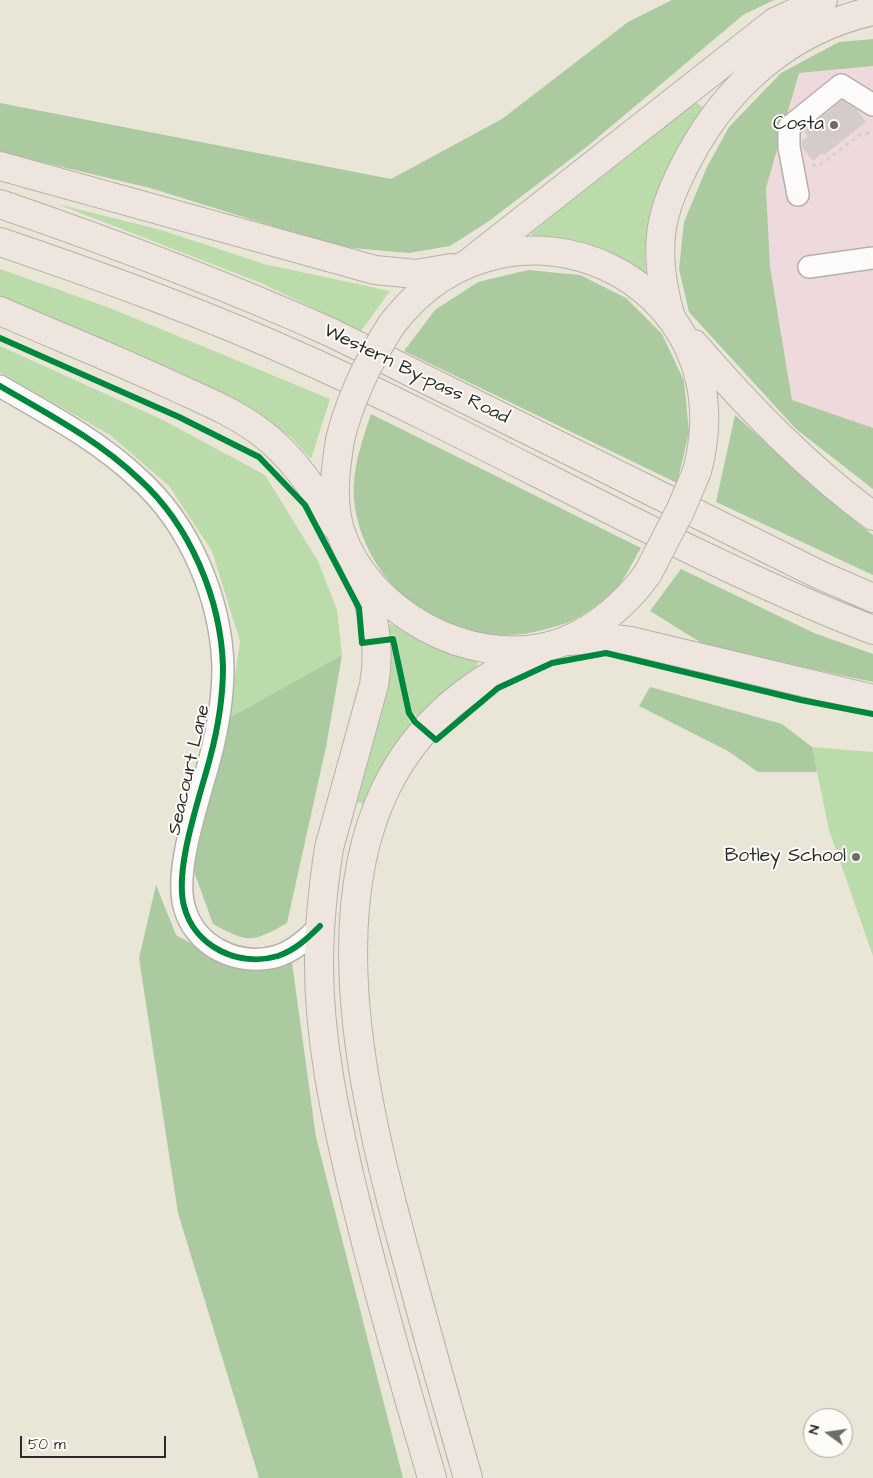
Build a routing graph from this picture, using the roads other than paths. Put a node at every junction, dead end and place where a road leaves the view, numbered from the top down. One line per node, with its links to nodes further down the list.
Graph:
1 (823, 0): 9 (main road)
2 (873, 11): 12 (main road)
3 (873, 105): 5 (street)
4 (0, 166): 9 (main road)
5 (798, 195)
6 (0, 204): 16 (main road, Western By-pass Road)
7 (0, 242): 17 (main road, Western By-pass Road)
8 (873, 258): 10 (street)
9 (468, 263): 12 (main road); 15 (main road, bridge)
10 (809, 267)
11 (0, 311): 15 (main road)
12 (672, 319): 14 (main road); 18 (main road, bridge)
13 (0, 386): 20 (street, Seacourt Lane)
14 (873, 516)
15 (351, 556): 18 (main road); 20 (main road)
16 (873, 598)
17 (873, 630)
18 (551, 646): 19 (main road); 22 (main road)
19 (873, 700)
20 (320, 926): 21 (main road)
21 (432, 1478)
22 (468, 1478)

